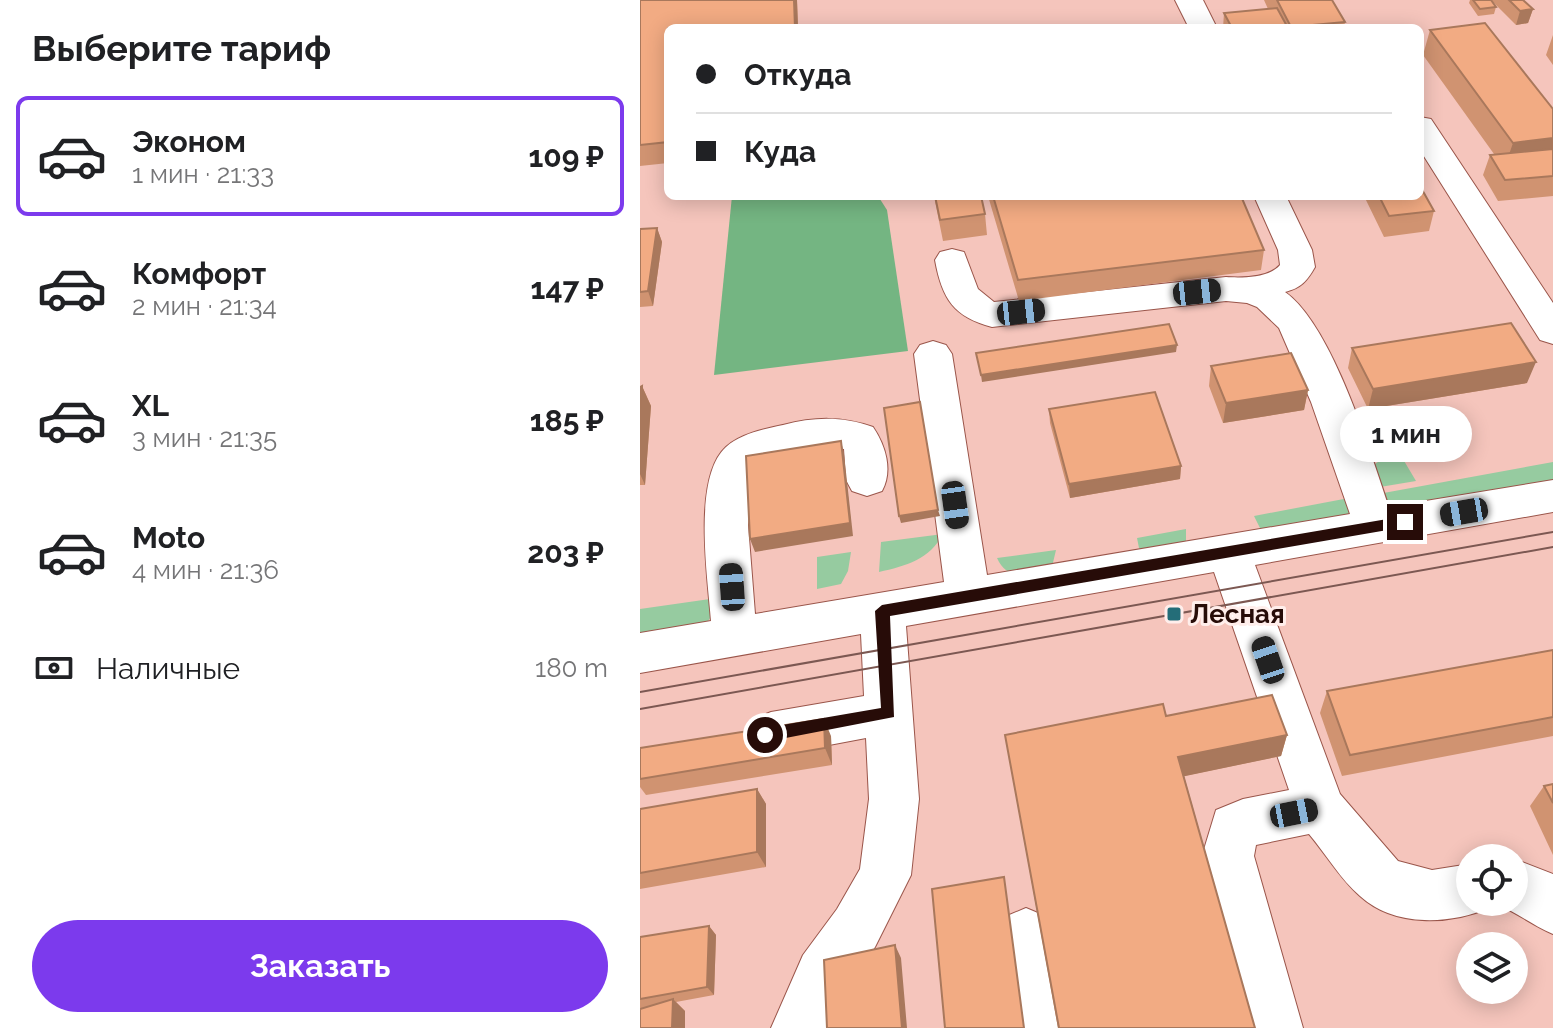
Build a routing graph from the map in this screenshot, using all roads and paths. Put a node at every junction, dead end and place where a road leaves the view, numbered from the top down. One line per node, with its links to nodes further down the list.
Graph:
1 (1189, 0): 2 (street)
2 (1201, 24)
3 (1424, 132): 7 (street)
4 (1272, 200): 6 (street)
5 (952, 260): 6 (street)
6 (1246, 289): 11 (street)
7 (1553, 331)
8 (933, 354): 13 (street)
9 (867, 480): 15 (street)
10 (1553, 496): 11 (street)
11 (1375, 527): 12 (street)
12 (1229, 552): 13 (street); 19 (street)
13 (968, 596): 14 (street)
14 (882, 611): 15 (street); 17 (street)
15 (735, 636): 16 (street)
16 (640, 653)
17 (888, 713): 18 (street); 24 (street)
18 (734, 741)
19 (1320, 808): 21 (street); 26 (street)
20 (1528, 890): 22 (street)
21 (1456, 892)
22 (1553, 907)
23 (1026, 935): 25 (street)
24 (799, 1028)
25 (1042, 1028)
26 (1275, 1028)

